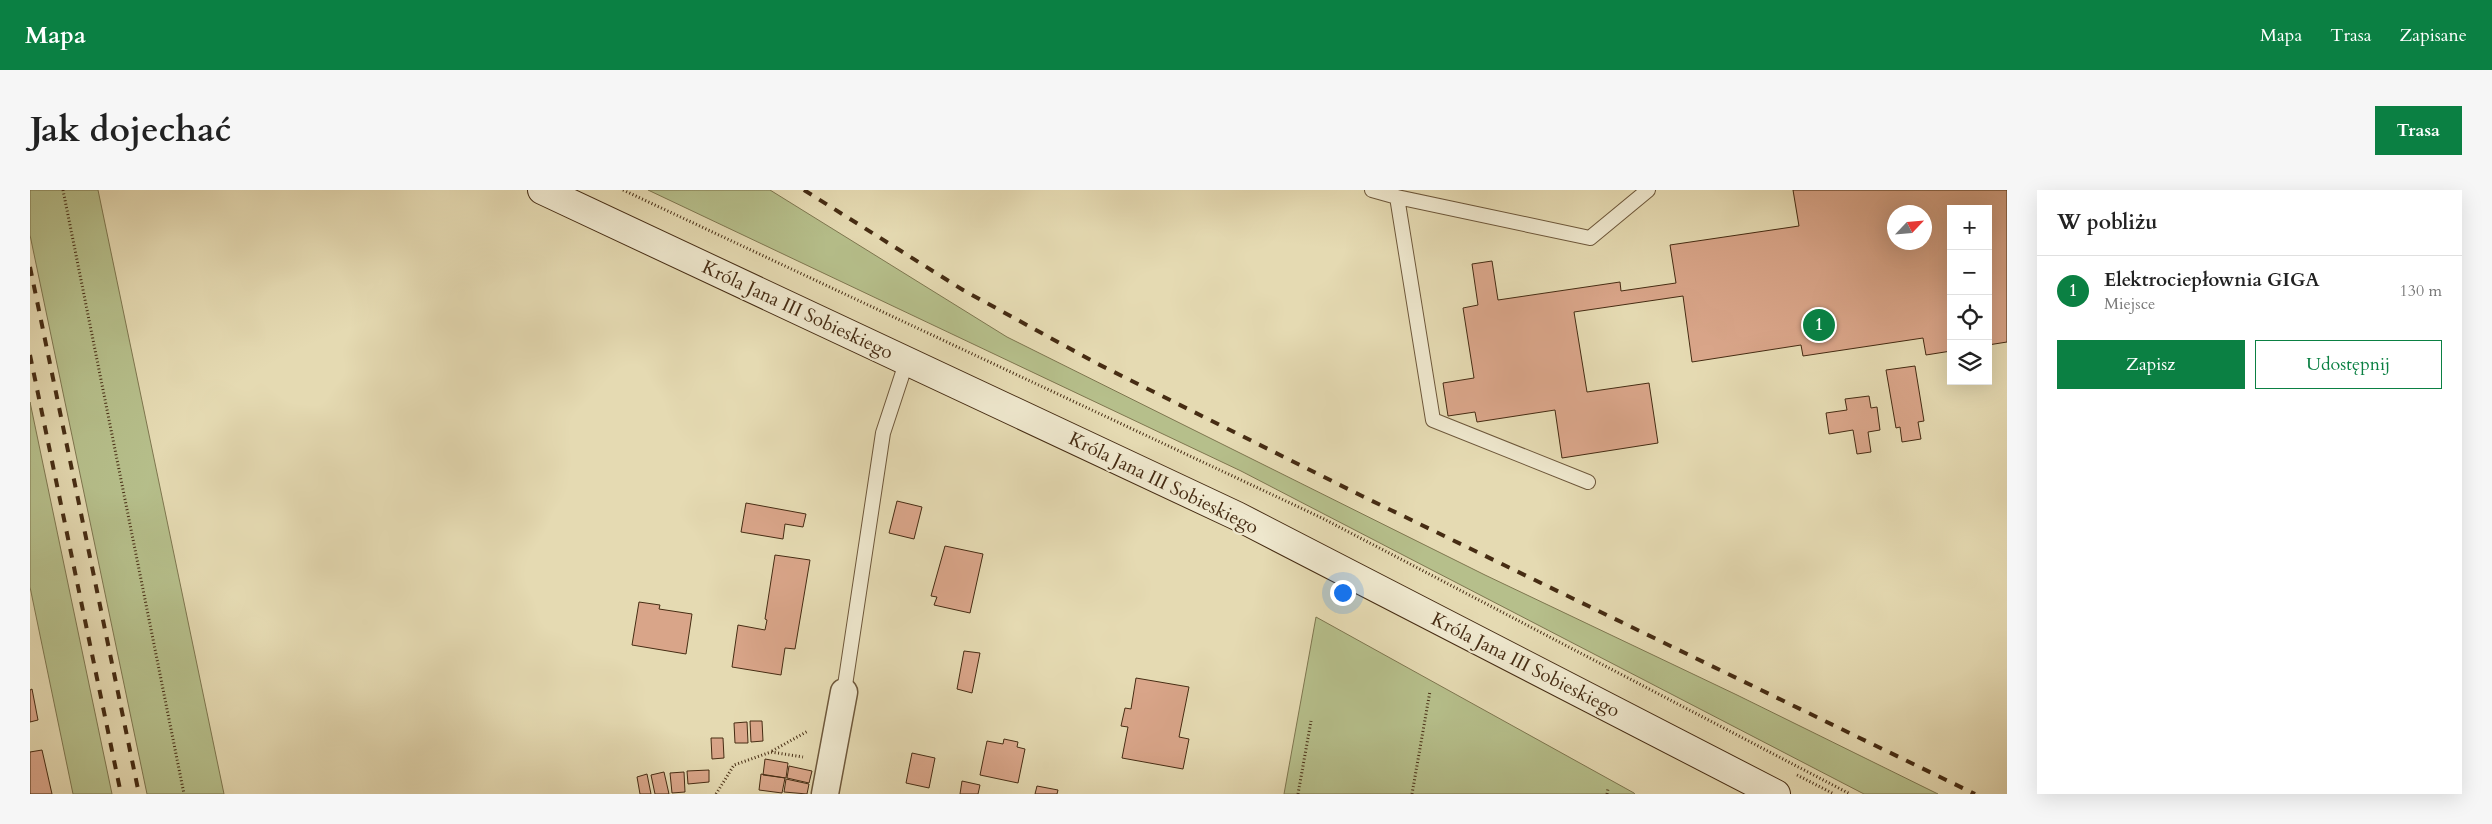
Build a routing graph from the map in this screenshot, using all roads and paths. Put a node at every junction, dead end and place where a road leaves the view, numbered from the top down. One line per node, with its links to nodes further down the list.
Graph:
1 (63, 190): 13 (path)
2 (542, 190): 6 (main road, Króla Jana III Sobieskiego)
3 (1372, 190): 5 (lane)
4 (1648, 190): 5 (lane)
5 (1397, 197): 7 (lane)
6 (907, 360): 9 (lane); 18 (main road, Króla Jana III Sobieskiego)
7 (1588, 482)
8 (1430, 690): 17 (path)
9 (841, 703): 11 (path); 12 (street)
10 (1311, 721): 16 (path)
11 (771, 752): 12 (path); 14 (path)
12 (829, 769): 15 (street)
13 (184, 794)
14 (716, 794)
15 (825, 794)
16 (1298, 794)
17 (1412, 794)
18 (1776, 794)

